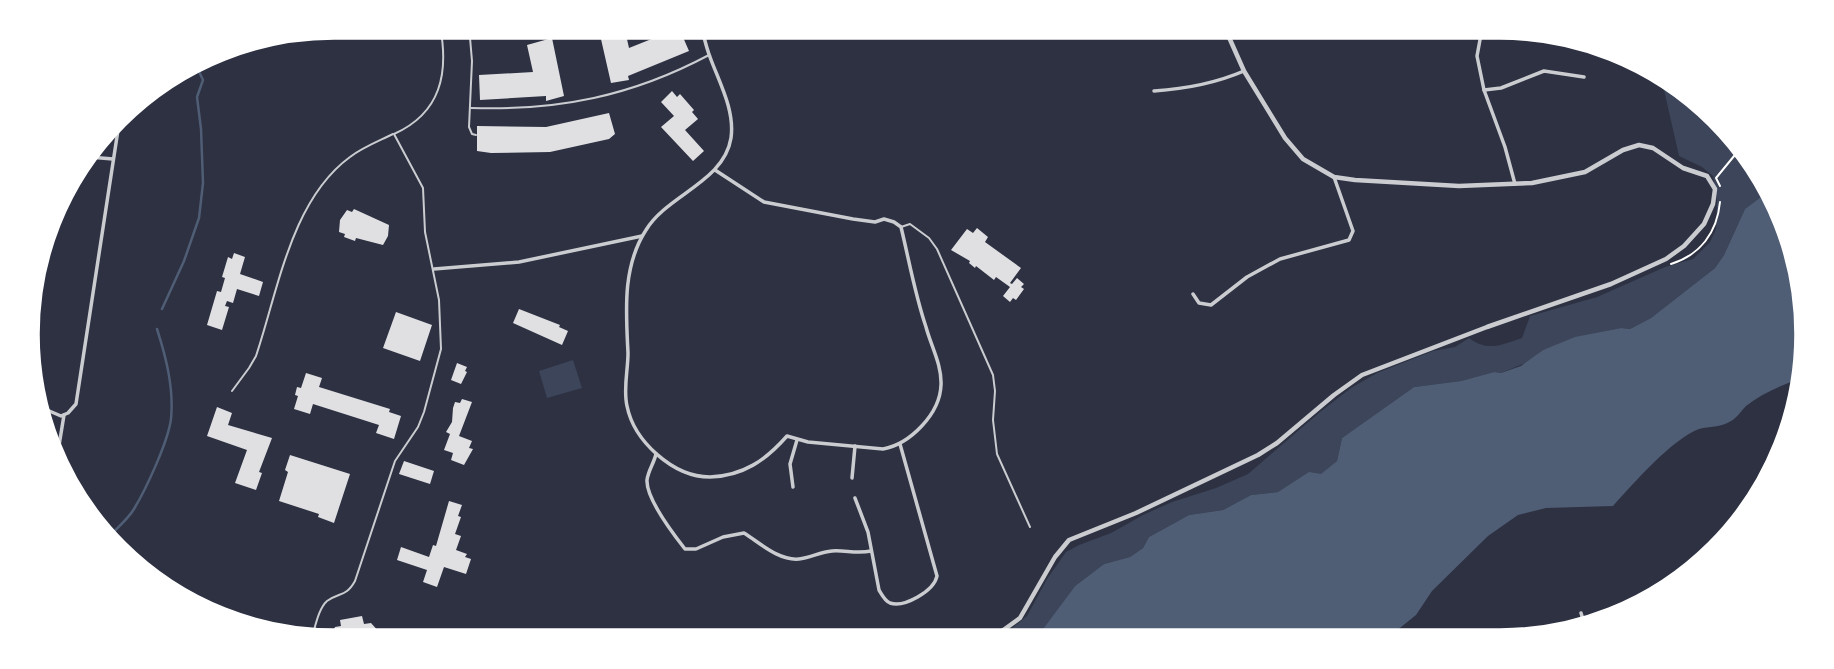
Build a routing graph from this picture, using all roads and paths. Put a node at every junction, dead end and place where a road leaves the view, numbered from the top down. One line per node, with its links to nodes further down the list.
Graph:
1 (441, 38): 13 (lane)
2 (470, 38): 11 (lane)
3 (704, 38): 6 (street)
4 (1229, 38): 7 (street)
5 (1480, 38): 9 (street)
6 (709, 55): 11 (lane); 18 (street)
7 (1244, 71): 10 (street); 19 (street)
8 (1584, 77): 9 (street)
9 (1484, 90): 20 (street)
10 (1154, 91)
11 (471, 108): 14 (lane)
12 (117, 133): 17 (street)
13 (394, 134): 24 (lane); 26 (lane)
14 (476, 135)
15 (1735, 155): 21 (path)
16 (97, 158): 17 (street)
17 (113, 159): 28 (street)
18 (715, 170): 22 (street); 23 (street)
19 (1334, 177): 20 (street); 25 (street)
20 (1515, 184): 42 (street)
21 (1720, 201)
22 (901, 227): 31 (street); 37 (lane)
23 (643, 236): 24 (street); 33 (street)
24 (434, 269): 41 (lane)
25 (1193, 294)
26 (232, 391)
27 (49, 411): 28 (street)
28 (64, 415): 30 (street)
29 (797, 440): 32 (street); 33 (street); 35 (street)
30 (59, 444)
31 (900, 444): 32 (street); 38 (street)
32 (855, 446): 34 (street)
33 (656, 454): 38 (street)
34 (852, 478)
35 (793, 486)
36 (855, 498): 38 (street)
37 (1030, 527)
38 (871, 551)
39 (1581, 613): 40 (street)
40 (1583, 618)
41 (315, 630)
42 (1003, 630)

